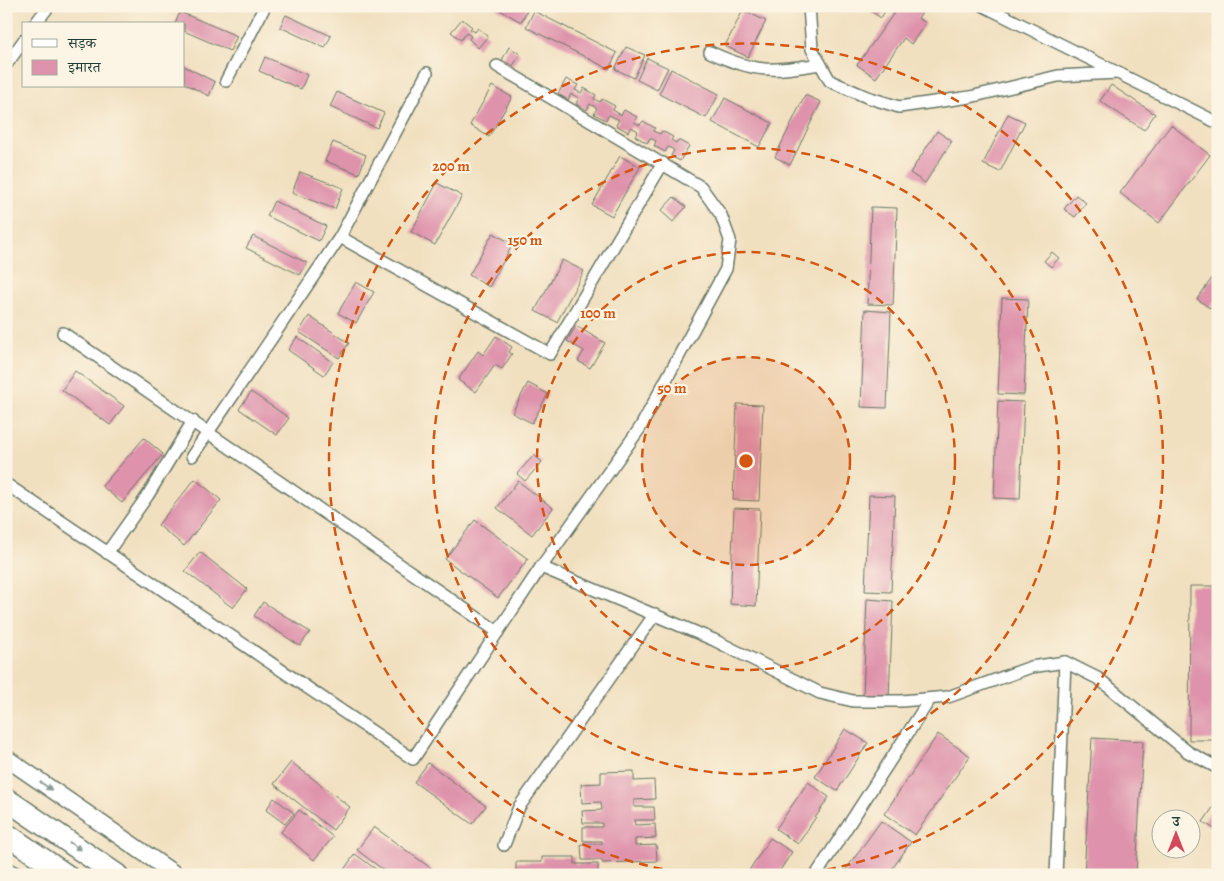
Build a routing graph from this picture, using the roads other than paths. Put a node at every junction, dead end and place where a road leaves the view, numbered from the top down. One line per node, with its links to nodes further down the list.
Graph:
1 (49, 6): 5 (street)
2 (265, 6): 13 (street)
3 (809, 6): 8 (street)
4 (984, 6): 12 (street)
5 (37, 22)
6 (22, 43): 9 (street)
7 (710, 52): 8 (street)
8 (820, 64): 12 (street)
9 (6, 65)
10 (497, 66): 15 (street)
11 (427, 73): 16 (street)
12 (1117, 73): 14 (street)
13 (226, 81)
14 (1218, 123)
15 (663, 163): 16 (street); 23 (street)
16 (340, 237): 19 (street)
17 (63, 333): 18 (street)
18 (193, 421): 19 (street); 22 (street)
19 (209, 432): 20 (street); 25 (street)
20 (192, 456)
21 (6, 484): 22 (street)
22 (107, 553): 25 (street)
23 (541, 567): 24 (street); 25 (street)
24 (655, 614): 27 (street); 32 (street)
25 (498, 632)
26 (1065, 662): 27 (street); 29 (street); 39 (street)
27 (930, 699): 38 (street)
28 (6, 758): 37 (street, one-way to 37)
29 (1218, 768)
30 (6, 799): 36 (highway, one-way to 36)
31 (6, 834): 35 (highway)
32 (504, 845)
33 (6, 870): 34 (street)
34 (14, 875)
35 (66, 875)
36 (117, 875)
37 (176, 875)
38 (816, 875)
39 (1056, 875)

